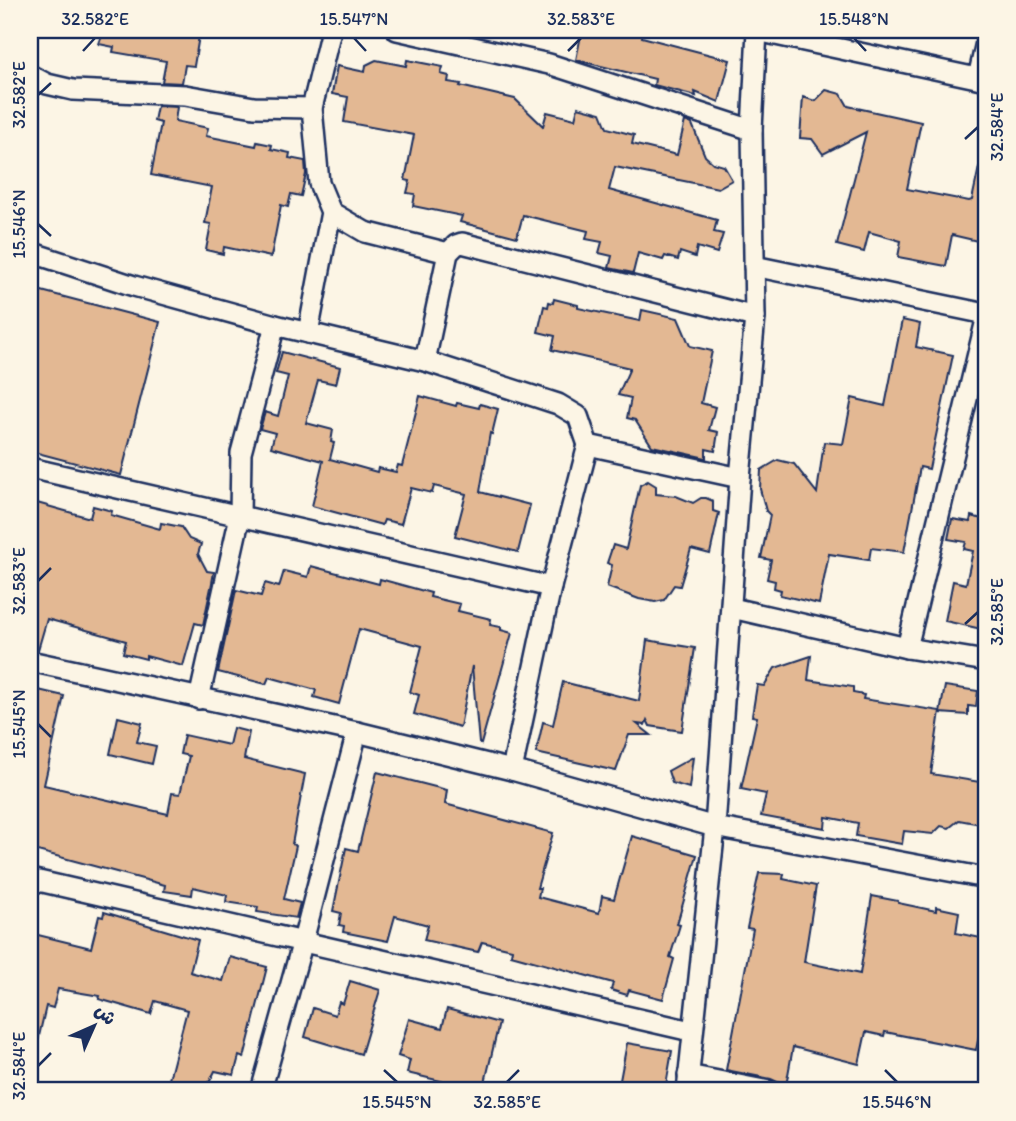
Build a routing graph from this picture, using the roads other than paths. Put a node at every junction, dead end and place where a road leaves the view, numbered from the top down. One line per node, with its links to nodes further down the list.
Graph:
1 (331, 30): 7 (street)
2 (397, 30): 8 (street)
3 (757, 30): 6 (street); 8 (street)
4 (986, 42): 6 (street)
5 (30, 75): 7 (street)
6 (982, 79)
7 (312, 108): 9 (street)
8 (752, 130): 12 (street)
9 (331, 212): 11 (street); 17 (street)
10 (30, 252): 16 (street)
11 (448, 253): 14 (street); 18 (street)
12 (754, 266): 13 (street); 14 (street)
13 (986, 314)
14 (755, 317): 21 (street)
15 (986, 320): 25 (street)
16 (275, 325): 17 (street); 22 (street)
17 (308, 333): 18 (street)
18 (425, 361): 19 (street)
19 (588, 445): 21 (street); 23 (street)
20 (30, 468): 22 (street)
21 (740, 478): 24 (street)
22 (240, 516): 23 (street); 28 (street)
23 (551, 587): 30 (street)
24 (732, 608): 25 (street); 31 (street)
25 (907, 648): 27 (street)
26 (30, 661): 28 (street)
27 (986, 661)
28 (200, 699): 29 (street)
29 (357, 732): 30 (street); 34 (street)
30 (512, 770): 31 (street)
31 (715, 827): 32 (street); 35 (street)
32 (986, 878)
33 (30, 879): 34 (street)
34 (303, 941): 35 (street); 37 (street)
35 (691, 1031): 36 (street)
36 (687, 1083): 38 (street)
37 (261, 1091)
38 (769, 1091)

